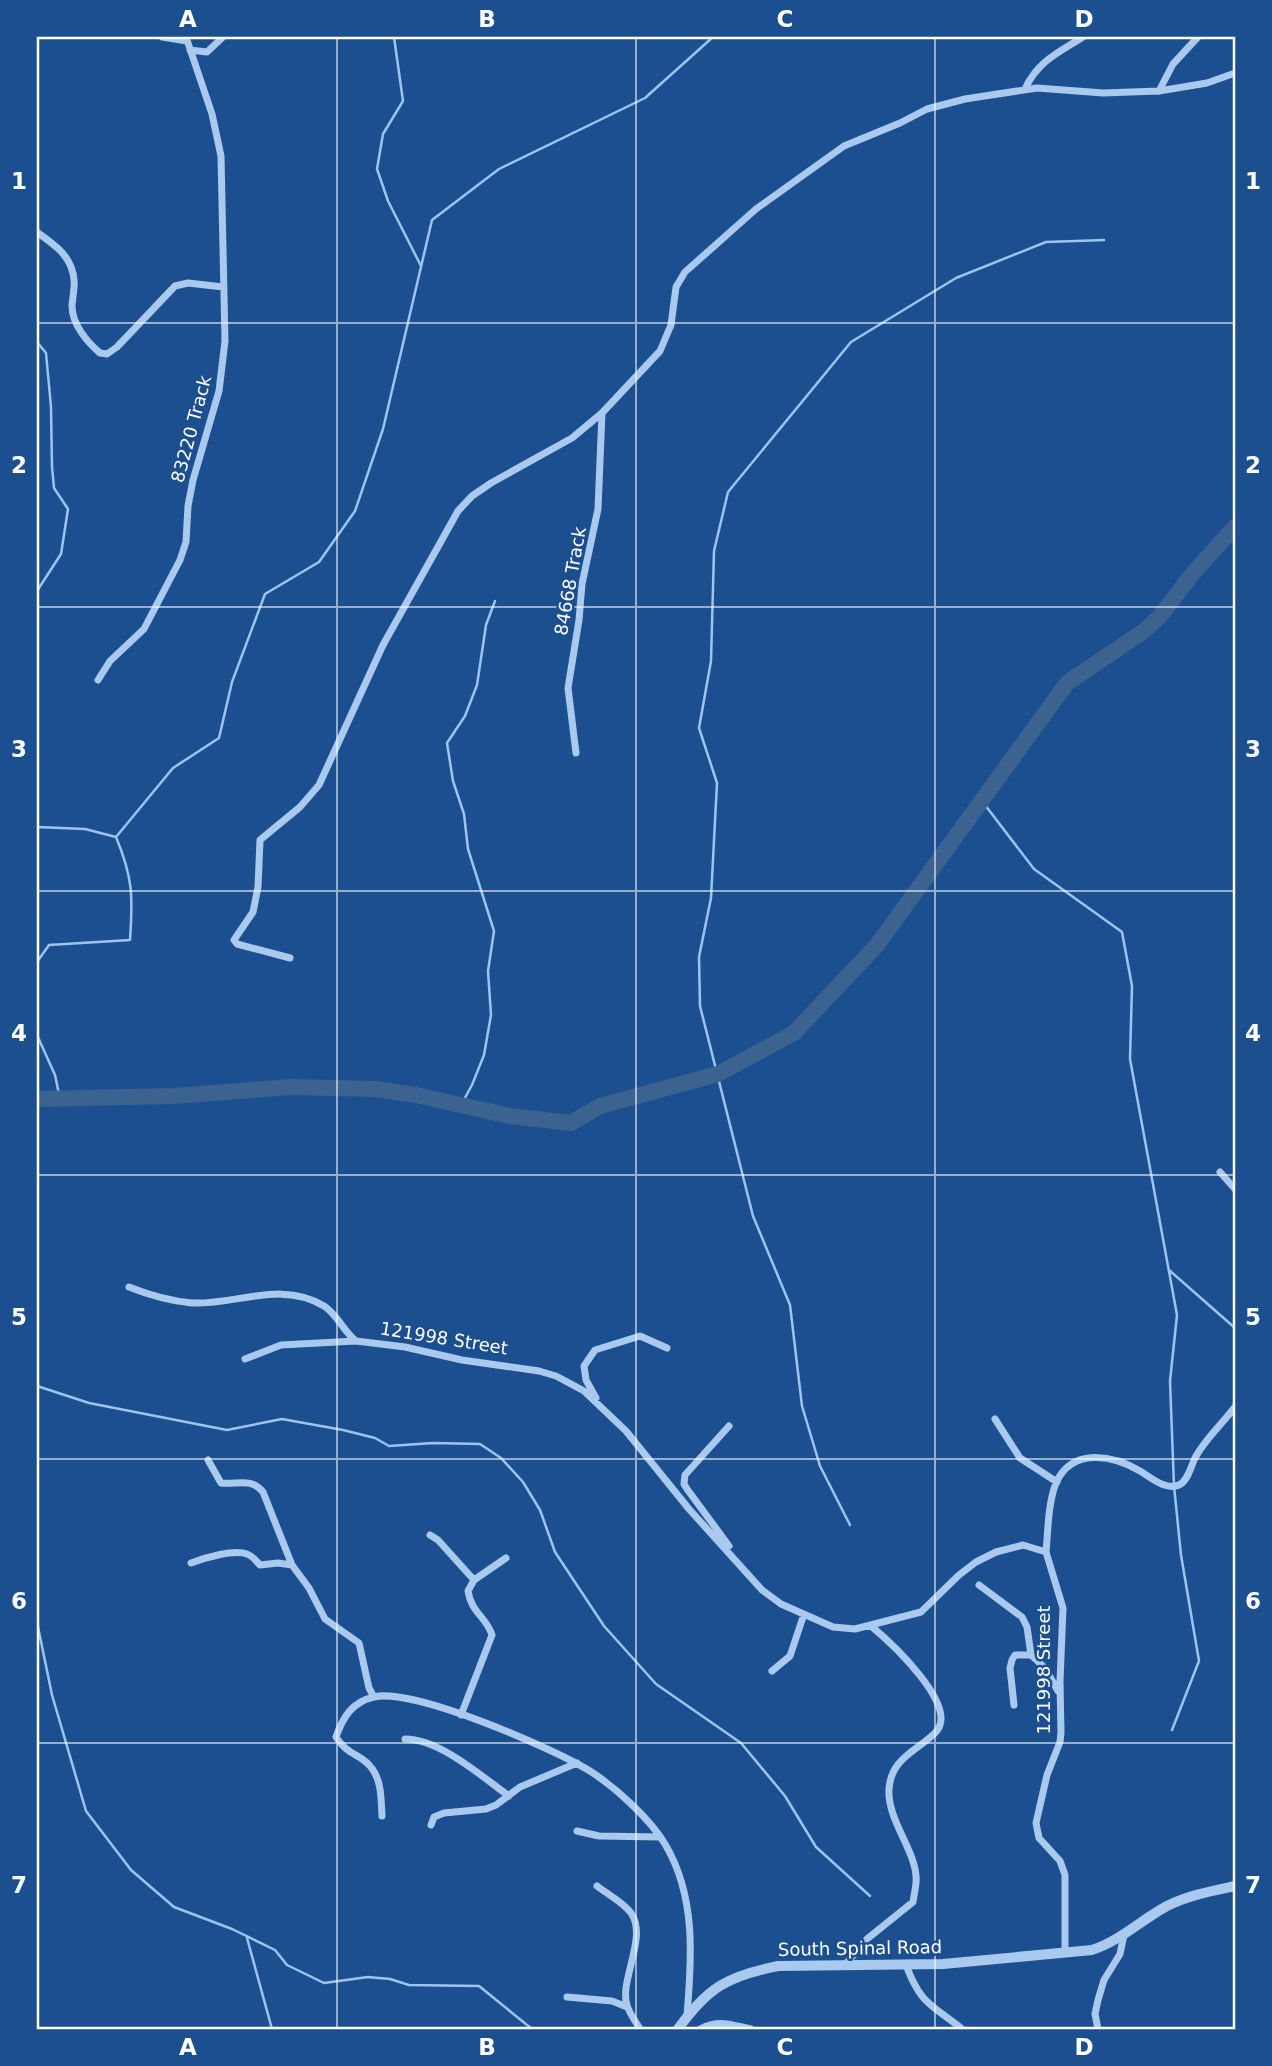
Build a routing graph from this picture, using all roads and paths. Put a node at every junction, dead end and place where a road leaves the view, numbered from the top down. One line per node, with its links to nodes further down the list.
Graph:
1 (165, 37): 5 (street)
2 (223, 37): 6 (street)
3 (1083, 37): 8 (street)
4 (1198, 37): 9 (street)
5 (187, 39): 6 (street, 83220 Track)
6 (190, 50): 11 (street, 83220 Track)
7 (1235, 74): 9 (street)
8 (1025, 89): 9 (street); 12 (street)
9 (1159, 91)
10 (37, 232): 11 (street)
11 (223, 287): 13 (street, 83220 Track)
12 (602, 413): 14 (street, 84668 Track); 15 (street)
13 (98, 680)
14 (576, 753)
15 (289, 958)
16 (1220, 1172): 17 (street)
17 (1235, 1189)
18 (129, 1287): 19 (street, 121998 Street)
19 (356, 1341): 21 (street); 22 (street, 121998 Street)
20 (667, 1348): 22 (street, 121998 Street)
21 (245, 1359)
22 (597, 1402): 30 (street, 121998 Street)
23 (1235, 1407): 27 (street)
24 (995, 1419): 27 (street)
25 (729, 1426): 30 (street)
26 (208, 1460): 33 (street)
27 (1057, 1482): 29 (street)
28 (430, 1535): 34 (street)
29 (1046, 1552): 37 (street, 121998 Street); 40 (street, 121998 Street)
30 (733, 1556): 36 (street, 121998 Street)
31 (506, 1558): 34 (street)
32 (191, 1563): 33 (street)
33 (292, 1565): 41 (street)
34 (474, 1580): 43 (street)
35 (979, 1585): 38 (street)
36 (804, 1614): 37 (street, 121998 Street); 39 (street)
37 (871, 1626): 55 (street)
38 (1031, 1655): 40 (street); 42 (street)
39 (772, 1671)
40 (1060, 1696): 54 (street, 121998 Street)
41 (374, 1697): 43 (street); 47 (street)
42 (1014, 1705)
43 (461, 1715): 45 (street)
44 (405, 1739): 46 (street)
45 (577, 1763): 46 (street); 50 (street)
46 (509, 1796): 48 (street)
47 (382, 1816)
48 (431, 1825)
49 (577, 1831): 50 (street)
50 (660, 1837): 59 (street)
51 (597, 1886): 58 (street)
52 (1235, 1886): 53 (street)
53 (1124, 1935): 54 (street); 65 (street)
54 (1065, 1953): 56 (street, South Spinal Road)
55 (845, 1965): 56 (street, South Spinal Road); 59 (street, South Spinal Road)
56 (906, 1965): 64 (street)
57 (567, 1997): 58 (street)
58 (627, 2007): 60 (street)
59 (687, 2016): 61 (street, South Spinal Road)
60 (640, 2029)
61 (678, 2029)
62 (700, 2029): 63 (street)
63 (751, 2029)
64 (962, 2029)
65 (1098, 2029)

